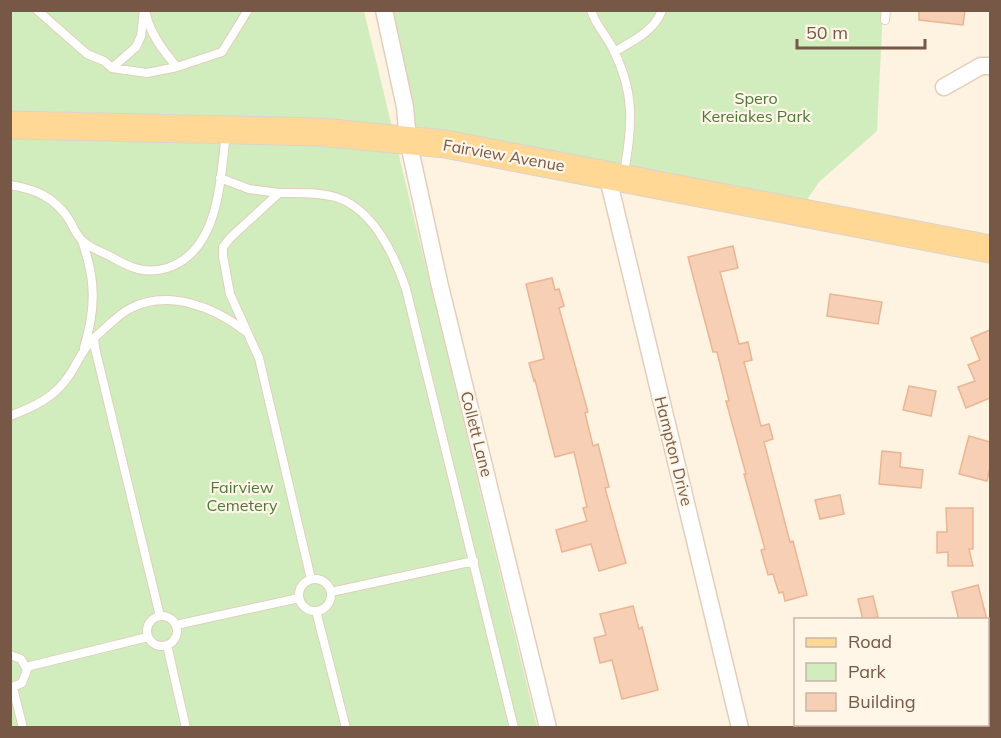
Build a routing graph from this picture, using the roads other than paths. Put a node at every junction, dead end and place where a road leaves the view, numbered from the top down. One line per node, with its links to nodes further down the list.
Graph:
1 (144, 10): 9 (lane); 10 (lane)
2 (248, 10): 9 (lane)
3 (384, 10): 14 (street, Collett Lane)
4 (591, 10): 7 (lane)
5 (662, 10): 7 (lane)
6 (37, 11): 10 (lane)
7 (614, 52): 15 (lane)
8 (990, 66): 11 (street)
9 (177, 67): 10 (lane)
10 (112, 68)
11 (944, 87)
12 (10, 125): 13 (main road, Fairview Avenue)
13 (227, 130): 14 (main road, Fairview Avenue); 16 (lane)
14 (408, 140): 15 (main road, Fairview Avenue); 41 (street, Collett Lane)
15 (615, 176): 20 (main road, Fairview Avenue); 42 (street, Hampton Drive)
16 (220, 178): 18 (lane); 19 (lane)
17 (10, 185): 19 (lane)
18 (279, 193): 21 (lane); 25 (lane)
19 (82, 241): 23 (lane)
20 (990, 249)
21 (250, 335): 22 (lane); 26 (lane)
22 (94, 338): 23 (lane); 30 (lane)
23 (84, 348): 24 (lane)
24 (10, 416)
25 (474, 561): 27 (lane); 40 (lane)
26 (311, 579): 27 (lane); 28 (lane)
27 (331, 592): 29 (lane)
28 (299, 598): 29 (lane); 31 (lane)
29 (316, 611): 39 (lane)
30 (160, 616): 31 (lane); 32 (lane)
31 (176, 625): 33 (lane)
32 (148, 637): 33 (lane); 35 (lane)
33 (168, 645): 38 (lane)
34 (10, 655): 35 (lane)
35 (26, 667): 36 (lane)
36 (12, 688): 37 (lane)
37 (23, 728)
38 (186, 728)
39 (346, 728)
40 (514, 728)
41 (548, 728)
42 (740, 728)

